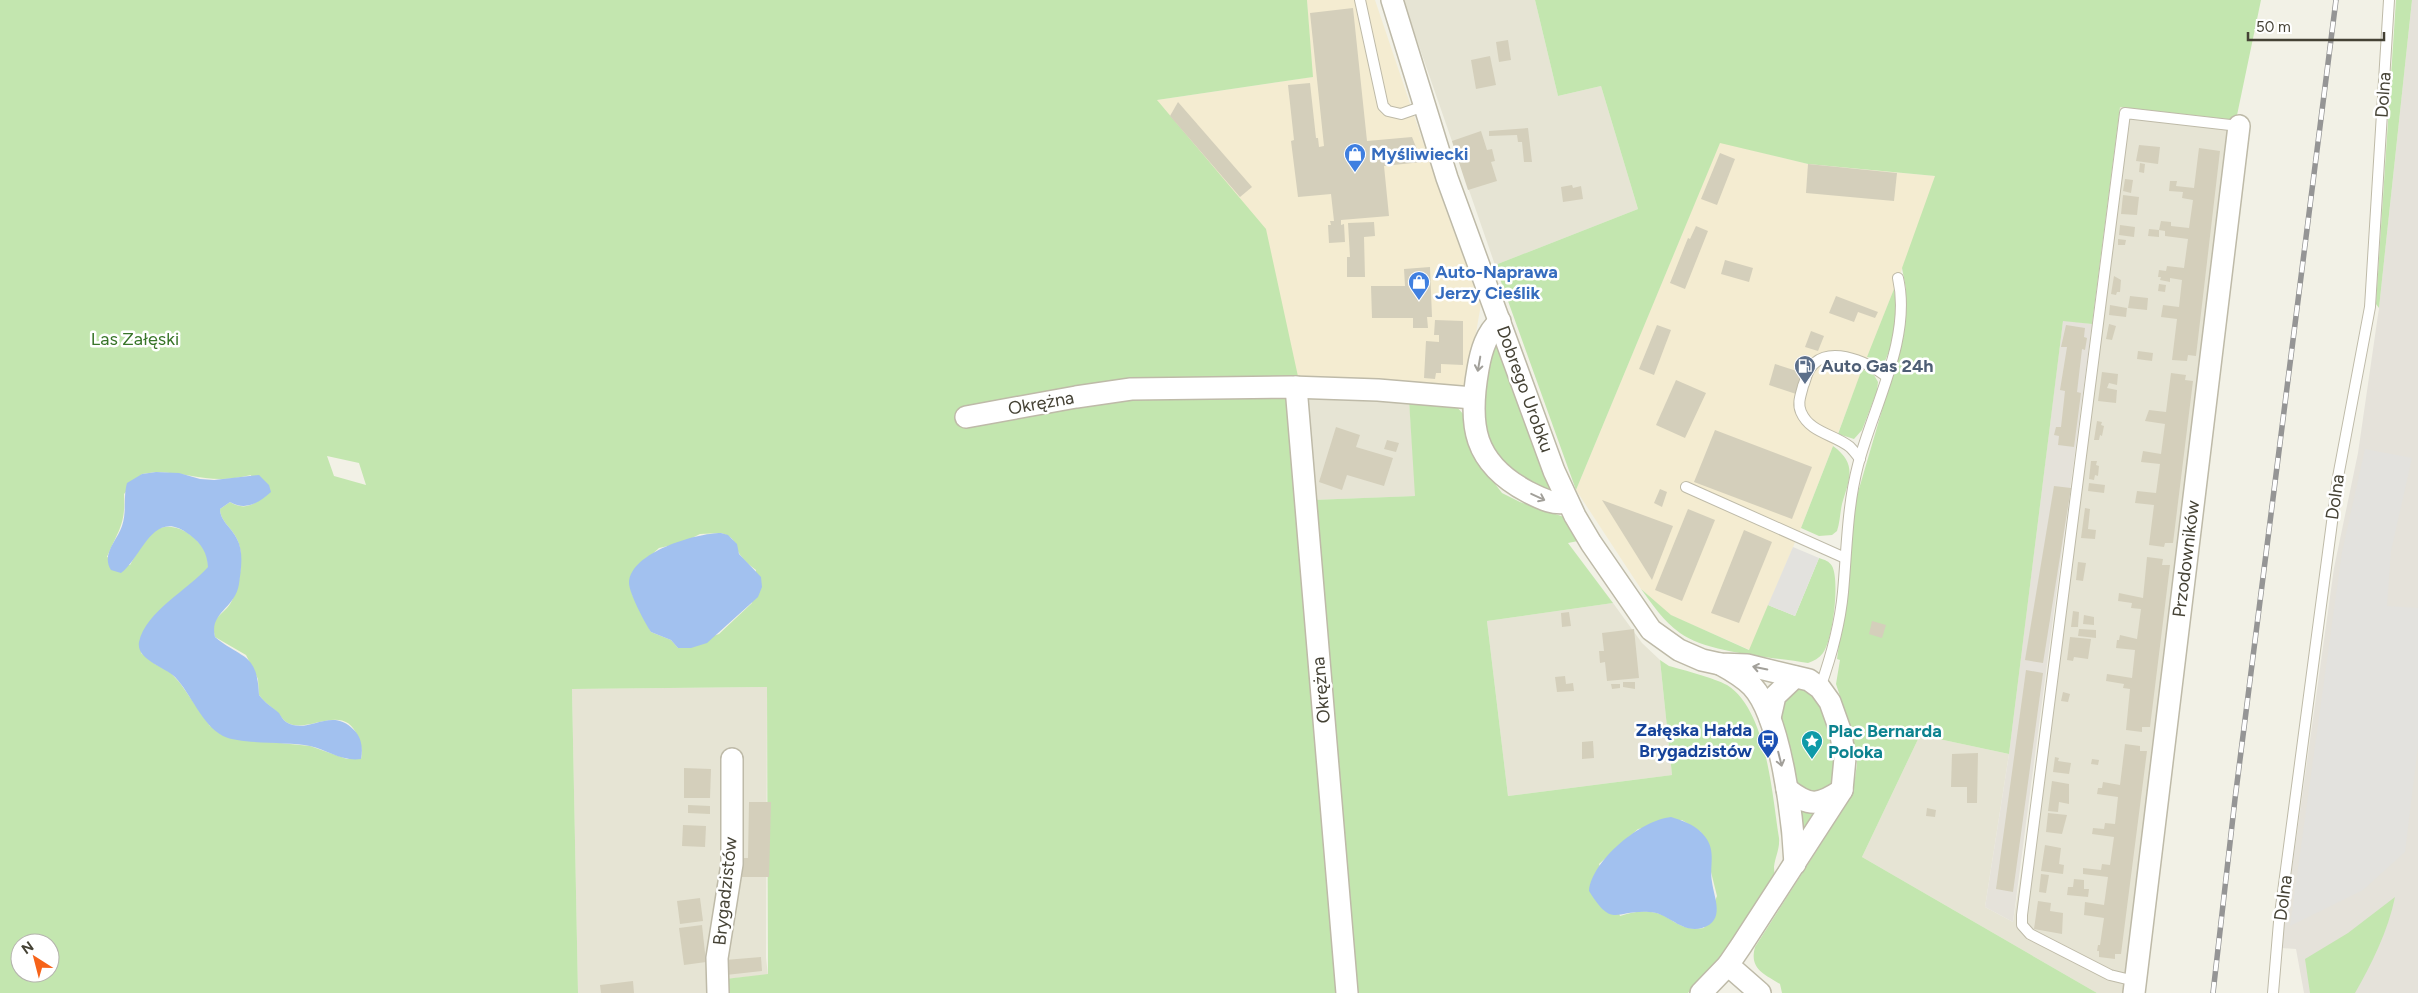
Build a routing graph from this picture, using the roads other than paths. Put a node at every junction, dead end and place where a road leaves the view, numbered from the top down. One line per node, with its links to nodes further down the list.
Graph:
1 (1360, 0): 4 (lane)
2 (1392, 0): 4 (street, Dobrego Urobku)
3 (2389, 0): 30 (lane, Dolna)
4 (1424, 106): 7 (street, Dobrego Urobku)
5 (2239, 126): 25 (street, Przodowników); 25 (lane)
6 (1898, 278): 8 (lane)
7 (1500, 321): 10 (street, one-way to 10); 14 (street, Dobrego Urobku)
8 (1886, 376): 12 (lane); 12 (lane)
9 (1296, 387): 10 (street, Okrężna); 11 (street, Okrężna); 27 (street, Okrężna)
10 (1473, 398): 14 (street, one-way to 14)
11 (966, 417)
12 (1860, 459): 15 (lane)
13 (1686, 487): 15 (lane)
14 (1568, 502): 16 (street, Dobrego Urobku)
15 (1845, 558): 18 (lane)
16 (1720, 664): 17 (street, Dobrego Urobku, one-way to 16); 19 (street, Dobrego Urobku)
17 (1795, 677): 18 (street, Dobrego Urobku); 19 (street, Dobrego Urobku)
18 (1820, 688): 22 (street)
19 (1770, 718): 21 (street, Dobrego Urobku, one-way to 21)
20 (732, 759): 26 (street, Brygadzistów)
21 (1787, 789): 22 (street); 23 (street, Dobrego Urobku)
22 (1842, 790): 23 (street)
23 (1795, 864): 24 (street)
24 (1728, 965): 28 (street); 29 (street)
25 (2135, 987)
26 (718, 993)
27 (1347, 993)
28 (1701, 993)
29 (1760, 993)
30 (2273, 993)

